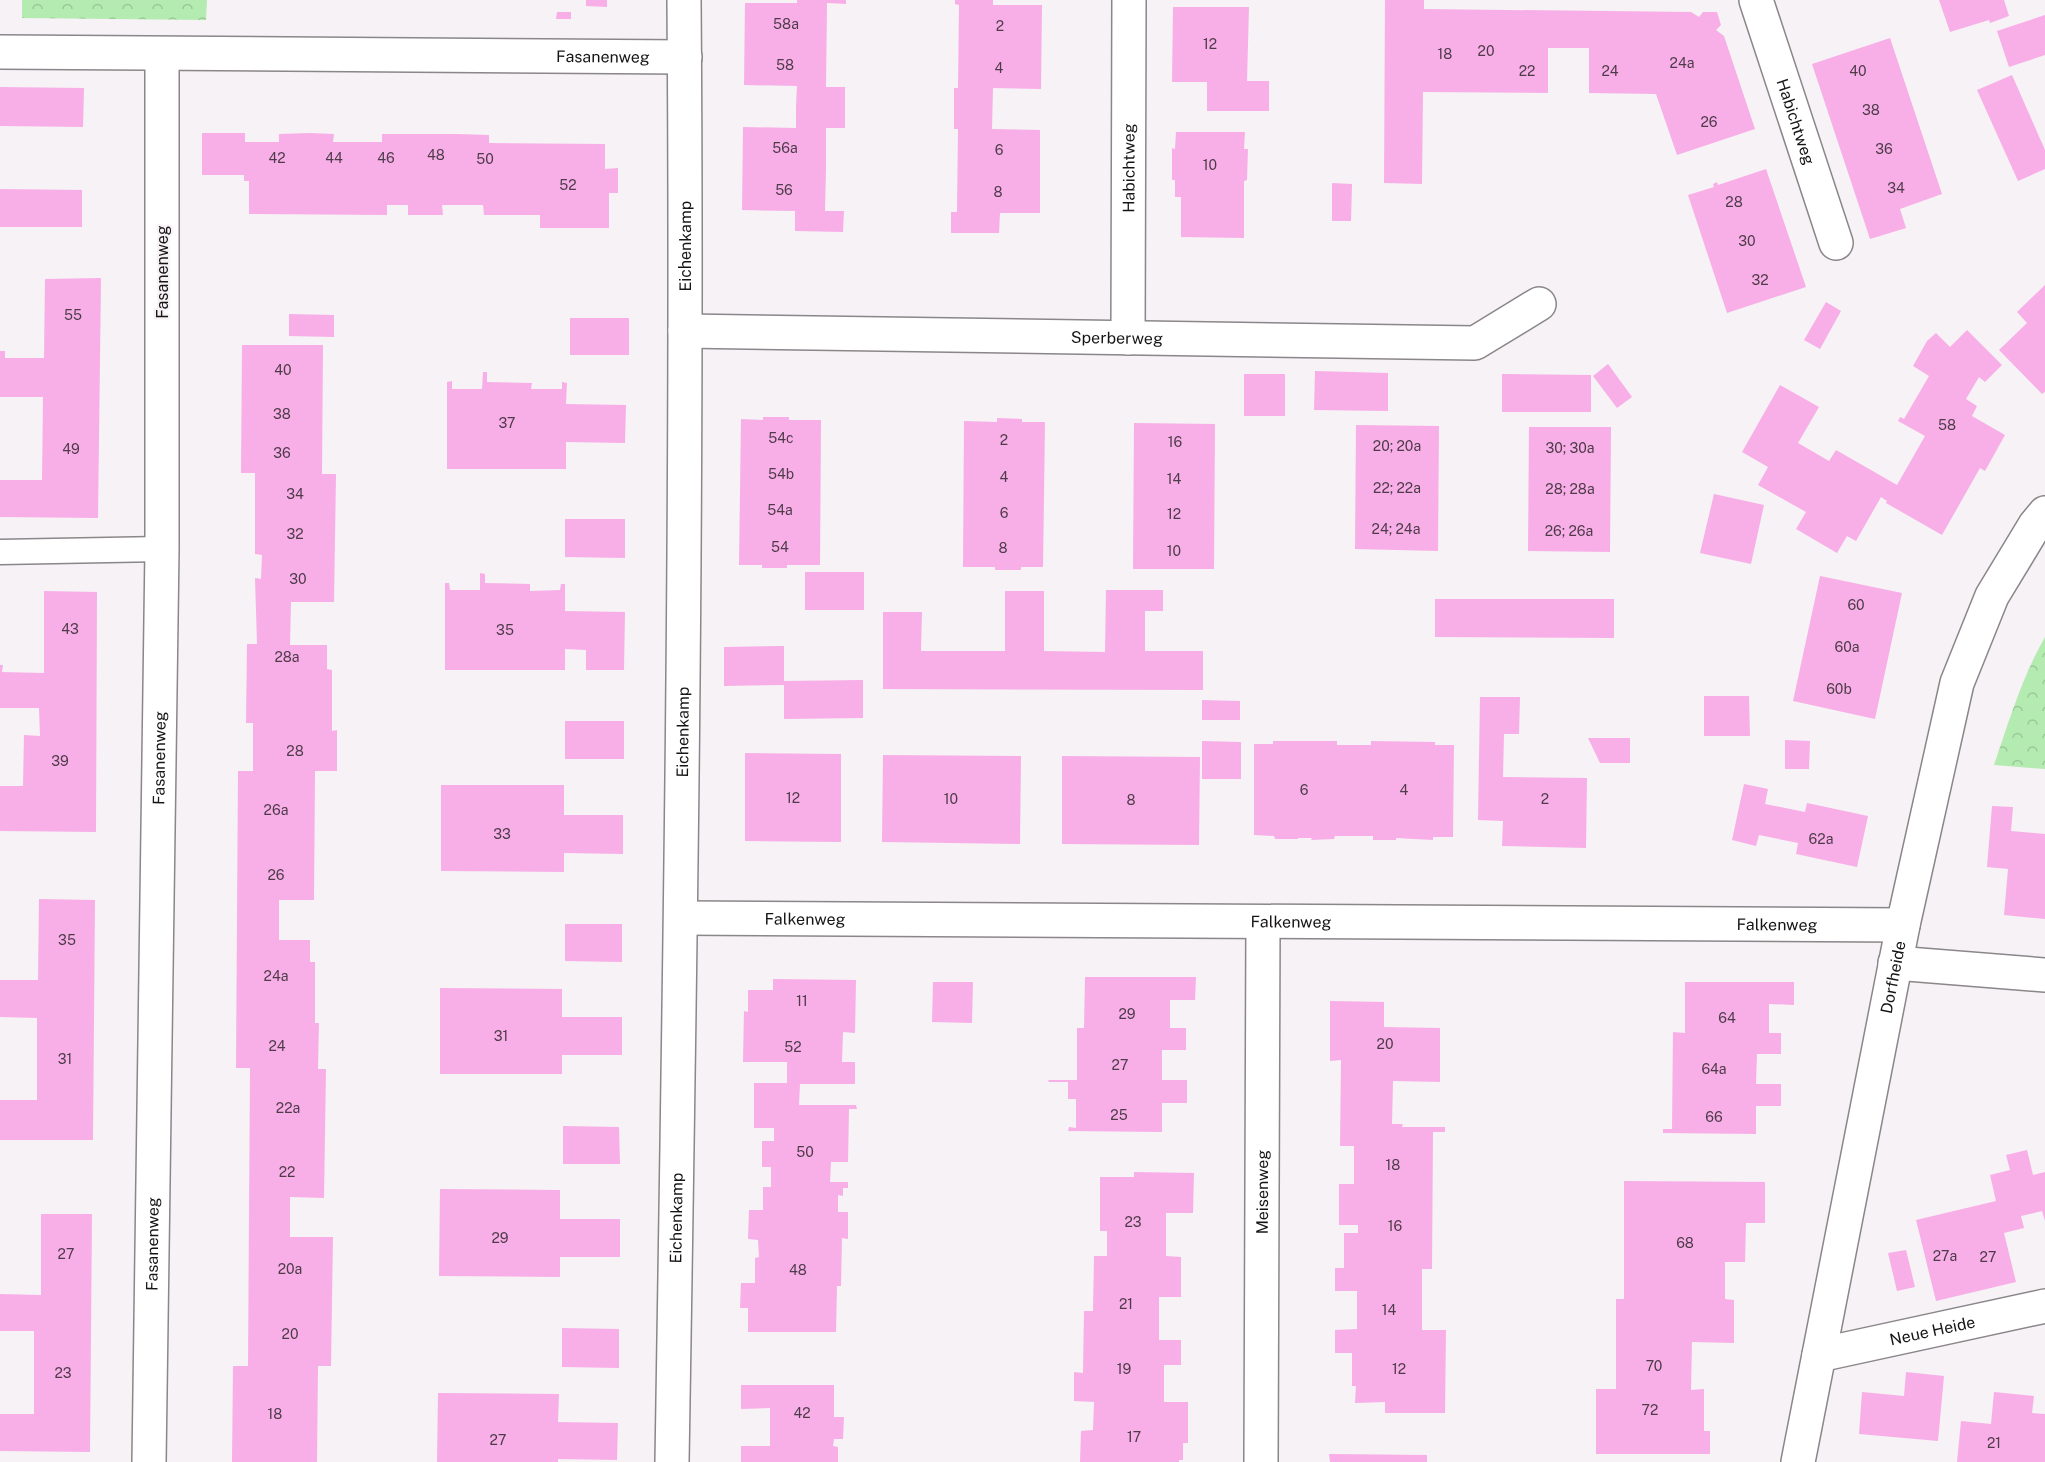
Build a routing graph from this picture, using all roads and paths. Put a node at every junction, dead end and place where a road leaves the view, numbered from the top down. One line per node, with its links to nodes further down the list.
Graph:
1 (684, 0): 6 (street, Eichenkamp)
2 (1129, 0): 10 (street, Habichtweg)
3 (1756, 0): 7 (street, Habichtweg)
4 (0, 52): 5 (street, Fasanenweg)
5 (162, 54): 6 (street, Fasanenweg); 12 (street, Fasanenweg)
6 (685, 57): 9 (street, Eichenkamp)
7 (1836, 243)
8 (1539, 304): 10 (street, Sperberweg)
9 (685, 332): 10 (street, Sperberweg); 14 (street, Eichenkamp)
10 (1128, 338)
11 (2045, 513): 16 (street, Dorfheide)
12 (162, 549): 13 (lane); 21 (street, Fasanenweg)
13 (0, 552)
14 (681, 918): 15 (street, Falkenweg); 22 (street, Eichenkamp)
15 (1263, 922): 16 (street, Falkenweg); 23 (street, Meisenweg)
16 (1903, 925): 17 (street, Dorfheide)
17 (1895, 963): 18 (street); 20 (street, Dorfheide)
18 (2045, 975)
19 (2045, 1306): 20 (street, Neue Heide)
20 (1819, 1354): 24 (street, Dorfheide)
21 (149, 1462)
22 (672, 1462)
23 (1261, 1462)
24 (1798, 1462)

